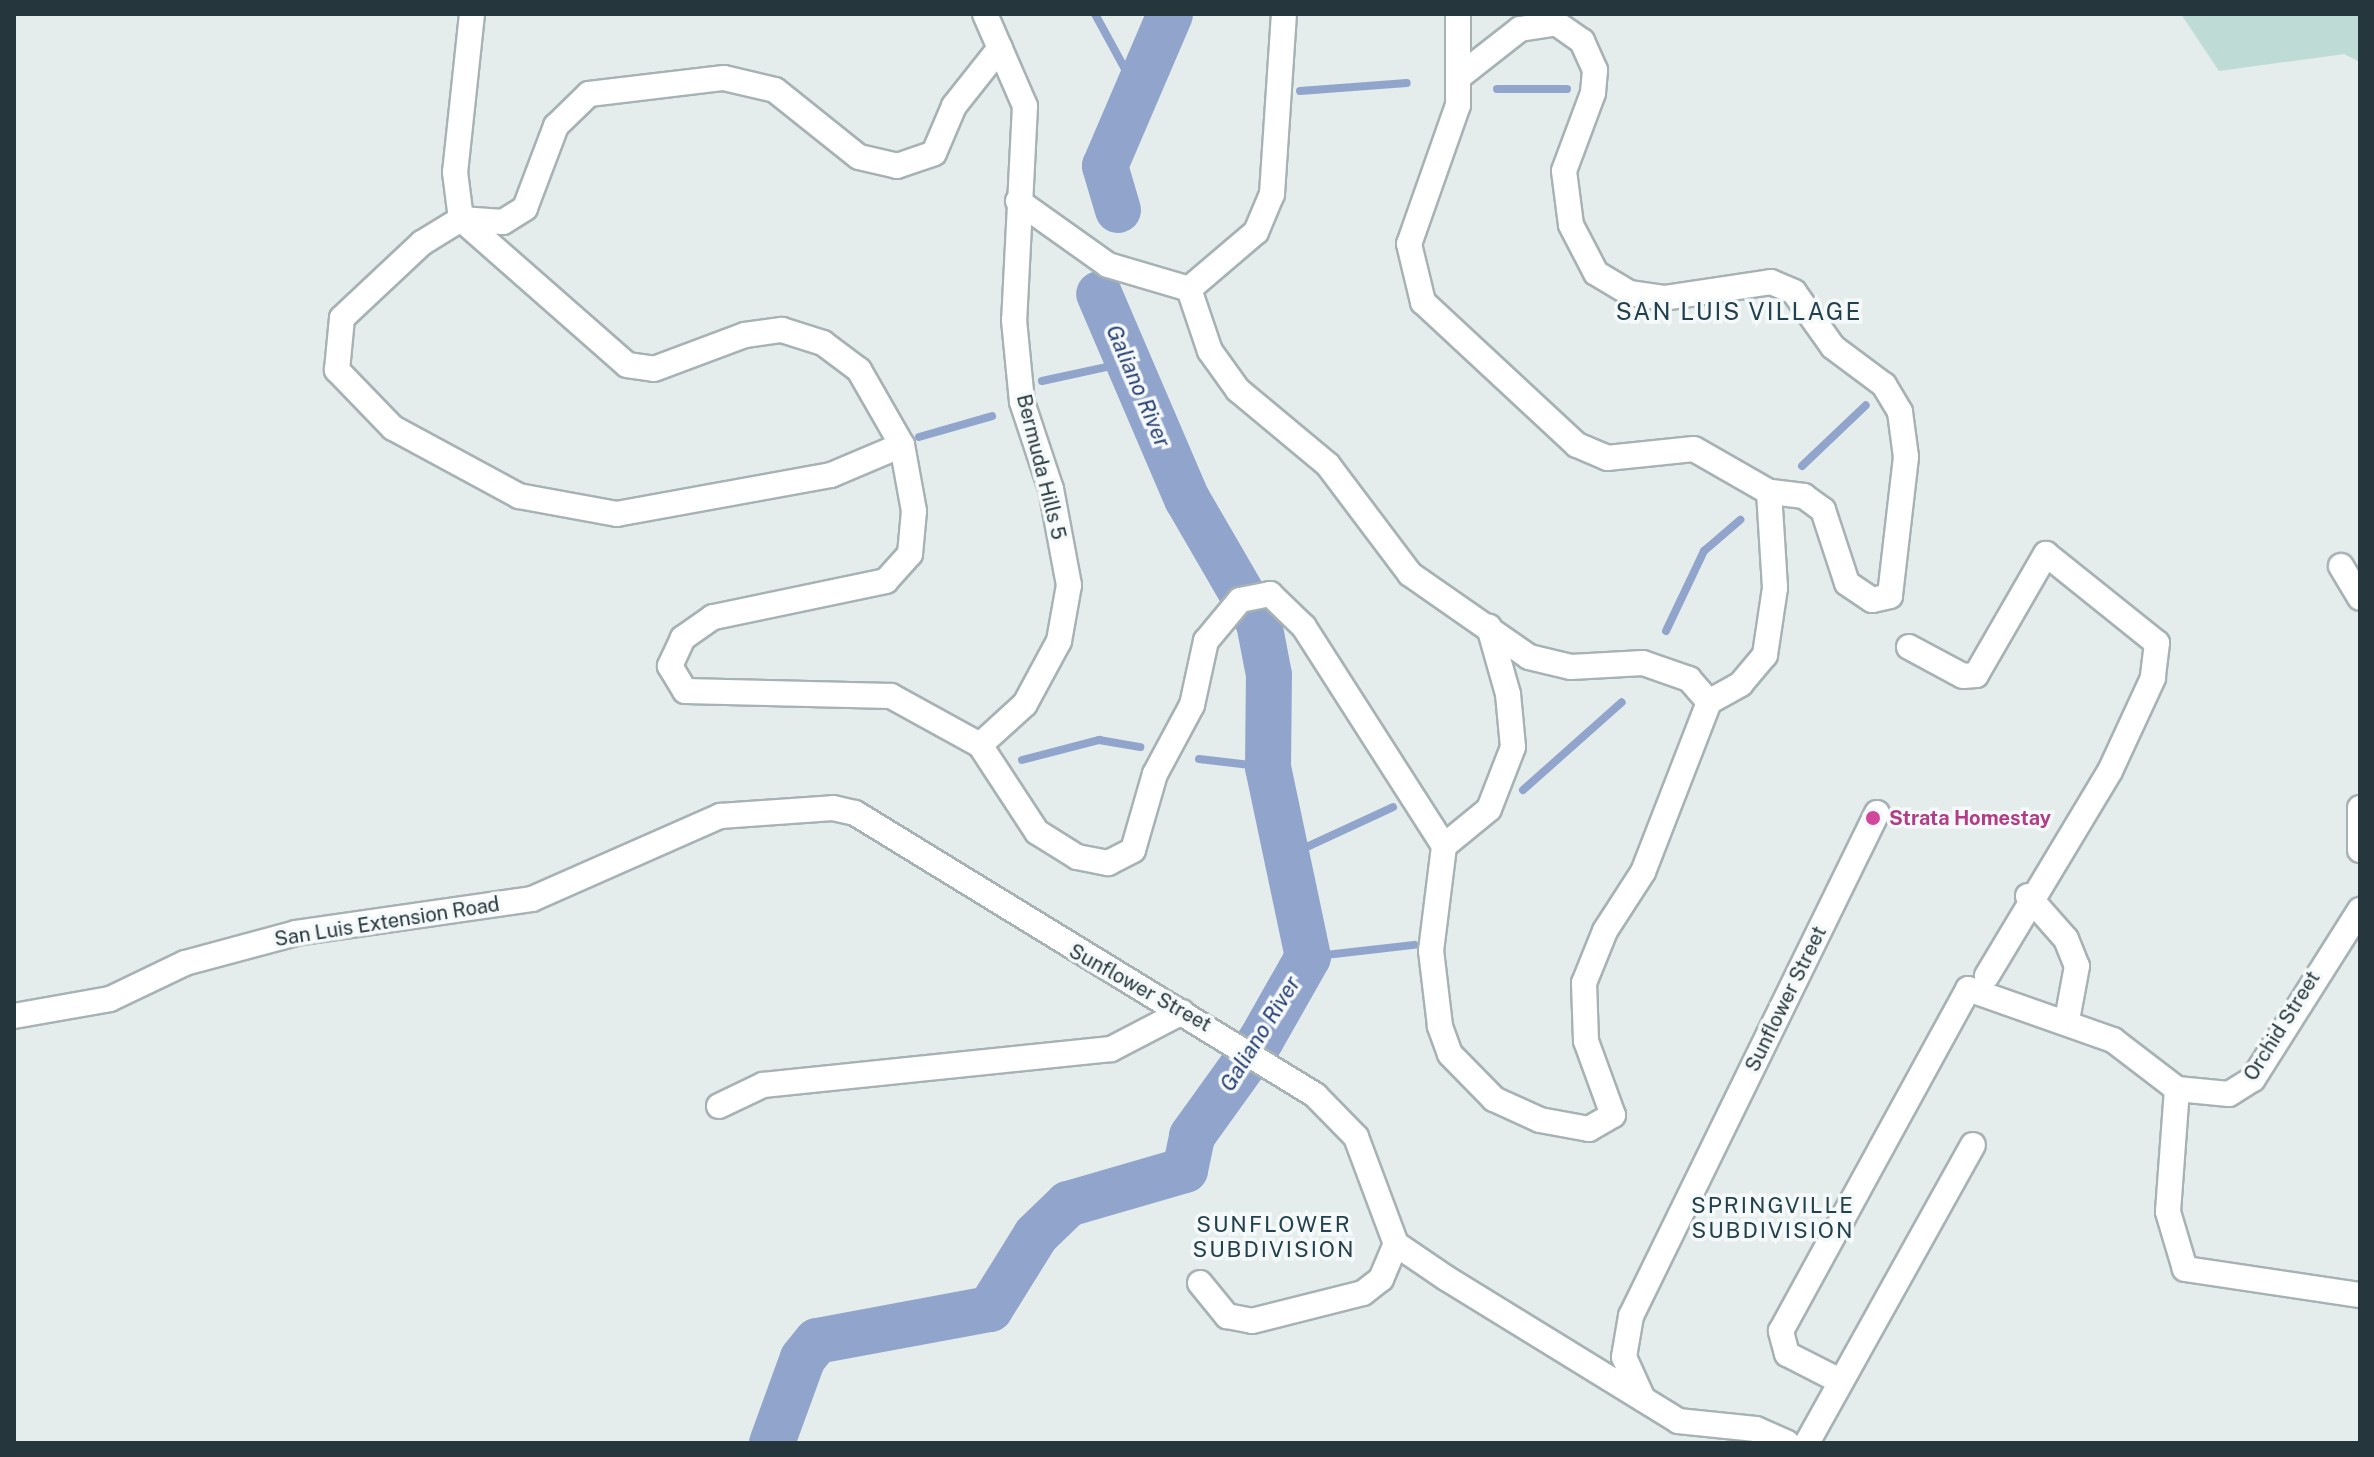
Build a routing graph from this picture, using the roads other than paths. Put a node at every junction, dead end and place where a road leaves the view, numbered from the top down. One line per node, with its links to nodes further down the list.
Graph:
1 (472, 14): 8 (street)
2 (985, 14): 5 (street, Bermuda Hills 5)
3 (1284, 14): 9 (street)
4 (1458, 14): 6 (street)
5 (1000, 48): 7 (street, Bermuda Hills 5); 8 (street)
6 (1460, 76): 11 (street); 11 (street)
7 (1018, 201): 9 (street); 17 (street, Bermuda Hills 5)
8 (461, 219): 10 (street); 10 (street)
9 (1189, 289): 14 (street)
10 (902, 445): 17 (street)
11 (1769, 492): 16 (street)
12 (2341, 566): 13 (street)
13 (2360, 598)
14 (1489, 627): 16 (street); 20 (street)
15 (1909, 647): 22 (street)
16 (1709, 702): 20 (street)
17 (980, 745): 20 (street)
18 (2360, 808): 21 (street)
19 (1877, 813): 36 (street, Sunflower Street)
20 (1444, 846)
21 (2360, 850)
22 (2028, 896): 25 (street); 28 (street)
23 (532, 899): 26 (street, Sunflower Street); 27 (street, San Luis Extension Road)
24 (2360, 910): 29 (street, Orchid Street)
25 (1977, 983): 28 (street); 35 (street)
26 (1182, 1012): 30 (street); 32 (street, Sunflower Street)
27 (14, 1016)
28 (2067, 1020): 29 (street)
29 (2177, 1089): 34 (street)
30 (719, 1106)
31 (1973, 1145): 35 (street)
32 (1396, 1244): 33 (street); 36 (street)
33 (1200, 1283)
34 (2360, 1295)
35 (1838, 1380): 38 (street)
36 (1647, 1405): 37 (street)
37 (1787, 1443)
38 (1807, 1443)

